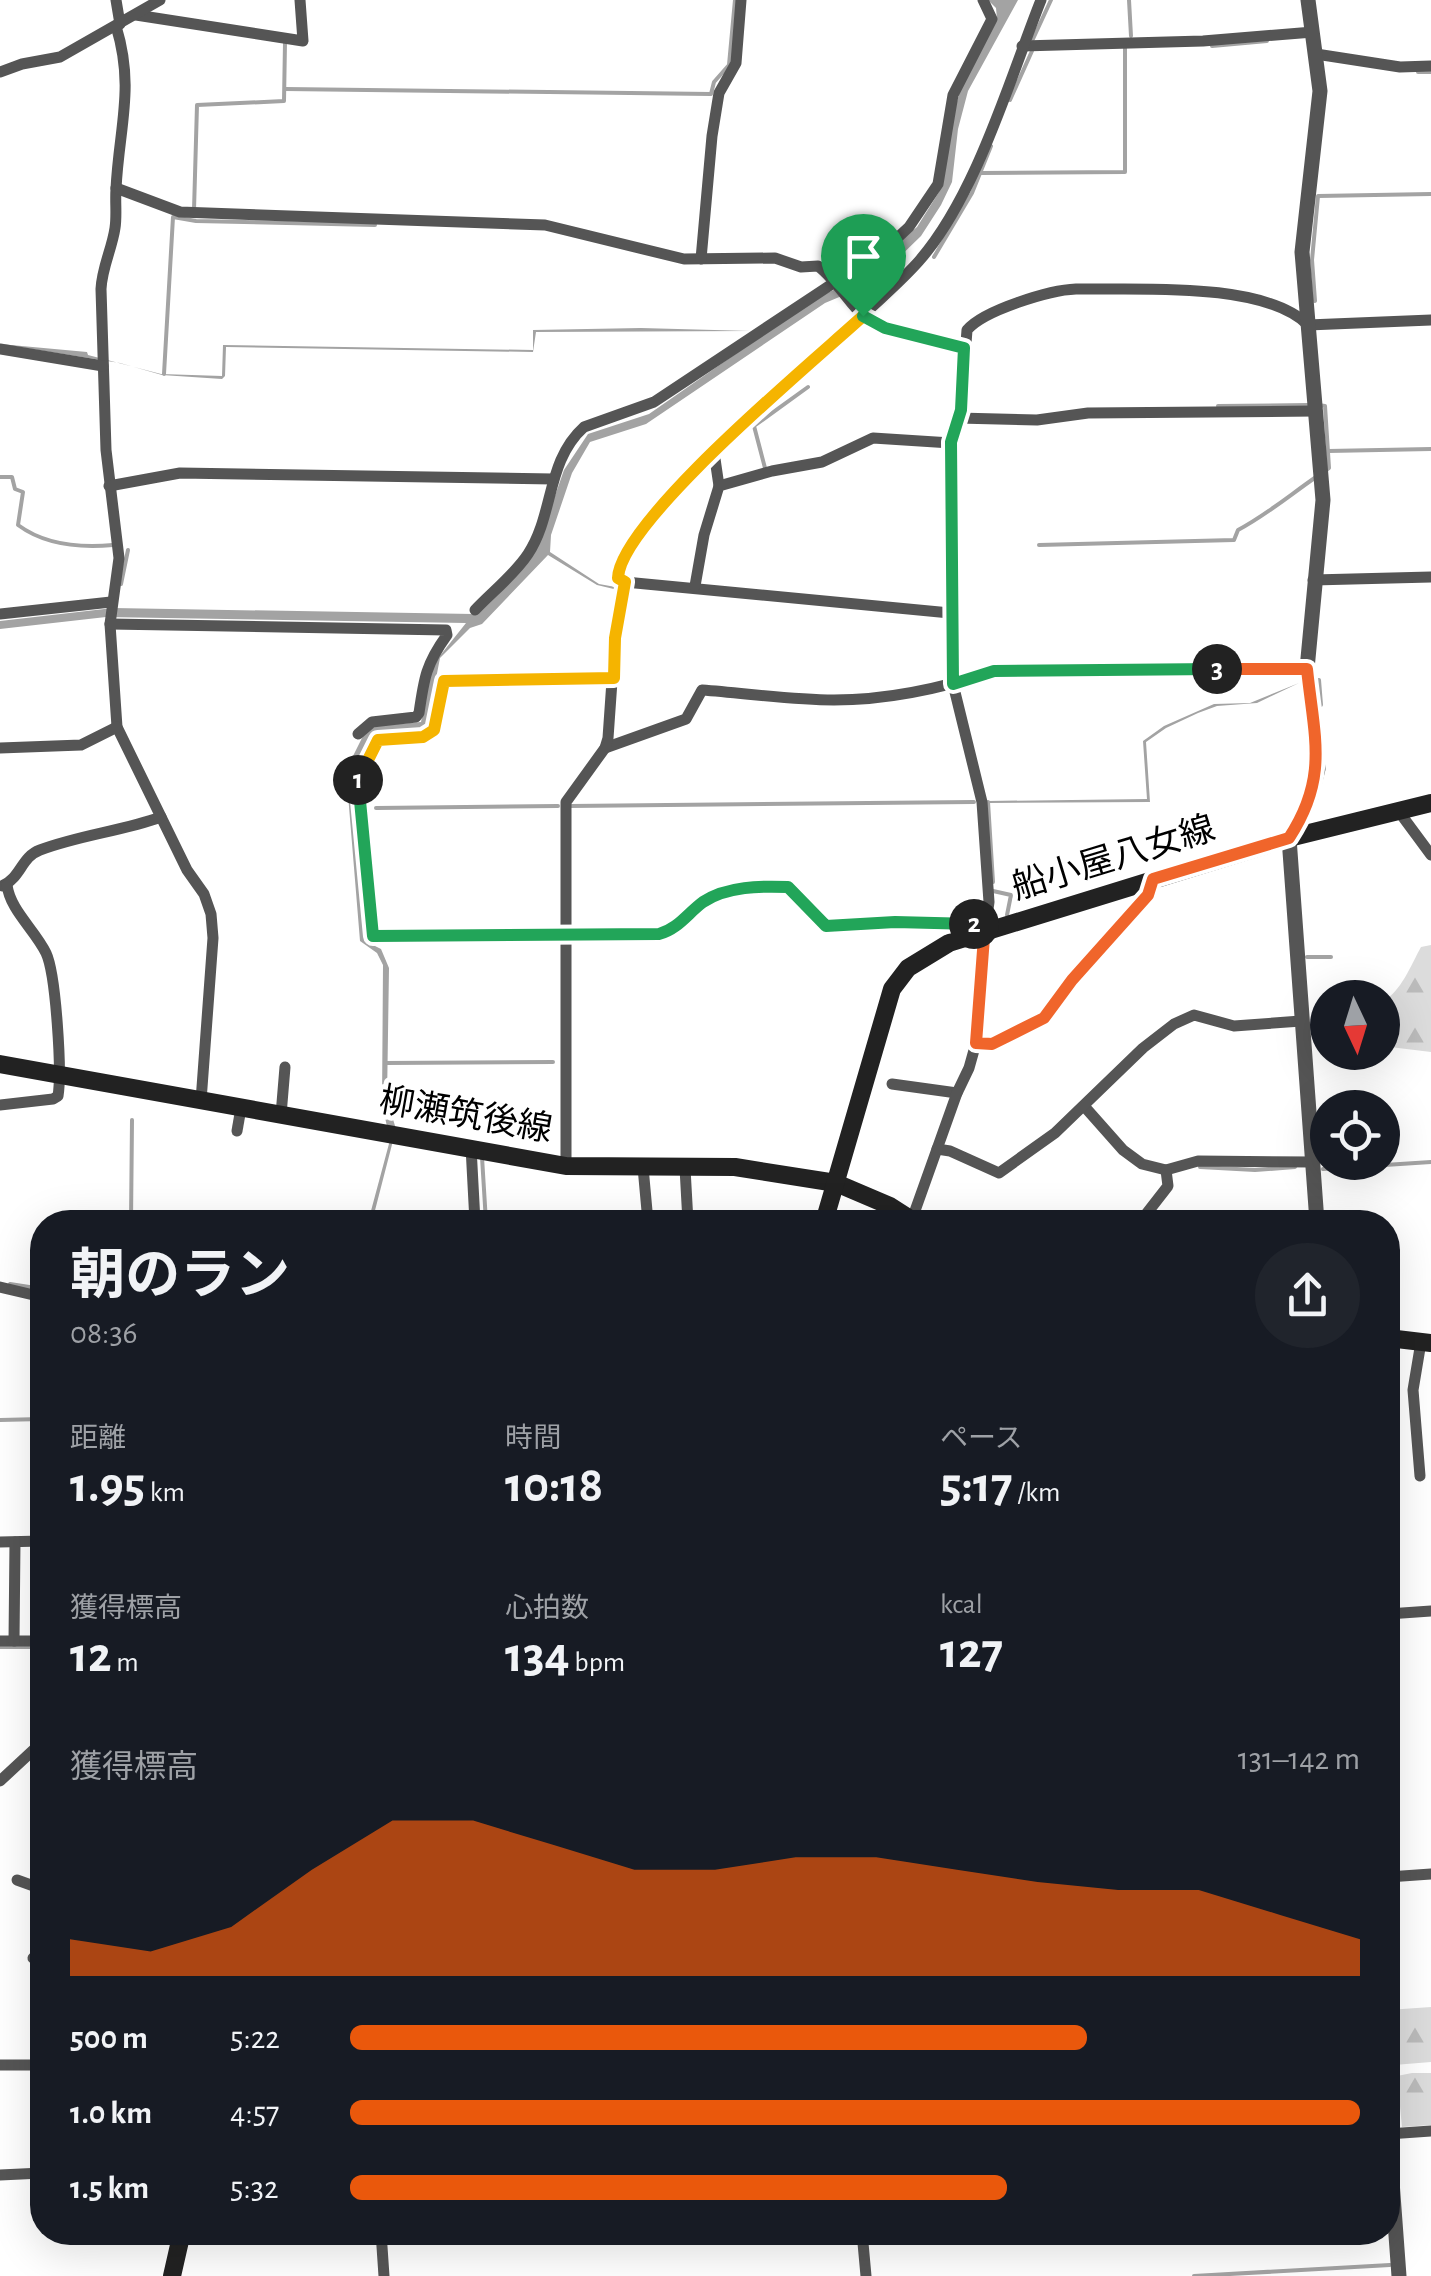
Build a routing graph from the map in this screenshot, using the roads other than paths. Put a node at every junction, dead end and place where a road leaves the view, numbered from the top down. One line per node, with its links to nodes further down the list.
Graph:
1 (116, 0): 9 (street)
2 (160, 0): 8 (street)
3 (300, 0): 8 (street)
4 (742, 0): 16 (street)
5 (983, 0): 17 (street)
6 (1040, 0): 11 (street)
7 (1308, 0): 10 (street)
8 (136, 15): 9 (street)
9 (118, 25): 14 (street); 15 (street)
10 (1313, 32): 11 (street); 12 (street)
11 (1022, 46): 18 (street)
12 (1316, 54): 13 (street); 22 (street)
13 (1431, 66)
14 (0, 72)
15 (116, 188): 16 (street); 25 (street)
16 (701, 259): 17 (street)
17 (837, 283): 20 (street); 30 (street)
18 (892, 288): 19 (street); 20 (street)
19 (907, 296)
20 (863, 316): 23 (street); 29 (street)
21 (1431, 320): 22 (street)
22 (1308, 325): 23 (street); 26 (street)
23 (964, 348): 27 (street)
24 (0, 349): 25 (street)
25 (103, 366): 31 (street)
26 (1316, 411): 27 (street); 34 (street)
27 (958, 418): 28 (street)
28 (951, 442): 32 (street); 39 (street)
29 (714, 452): 32 (street); 35 (street)
30 (554, 478): 31 (street); 38 (street)
31 (110, 486): 37 (street)
32 (720, 486): 36 (street)
33 (1431, 577): 34 (street)
34 (1313, 580): 42 (street)
35 (625, 582): 36 (street); 43 (street)
36 (694, 586): 39 (street)
37 (110, 602): 40 (street); 41 (street)
38 (475, 610)
39 (950, 613): 44 (street)
40 (0, 614)
41 (110, 624): 45 (street); 46 (street)
42 (1307, 669): 44 (street); 52 (street)
43 (614, 678): 48 (street); 57 (street)
44 (953, 684): 48 (street); 56 (street)
45 (117, 727): 47 (street); 51 (street)
46 (358, 734)
47 (0, 748)
48 (605, 748): 57 (street)
49 (1431, 803): 50 (main road, 船小屋八女線)
50 (1397, 809): 52 (main road, 船小屋八女線); 53 (street)
51 (161, 817): 55 (street); 65 (street)
52 (1289, 838): 54 (main road, 船小屋八女線); 58 (street)
53 (1431, 855)
54 (1153, 879): 56 (main road, 船小屋八女線); 59 (street)
55 (3, 885): 62 (street)
56 (985, 927): 57 (street); 59 (street); 80 (main road, 船小屋八女線)
57 (566, 935): 75 (street)
58 (1302, 1021): 67 (street); 71 (street)
59 (976, 1043): 64 (street)
60 (0, 1064): 62 (main road, 柳瀬筑後線)
61 (285, 1067): 69 (street)
62 (61, 1076): 65 (main road, 柳瀬筑後線); 66 (street)
63 (892, 1084): 64 (street)
64 (956, 1093): 73 (street)
65 (201, 1101): 68 (main road, 柳瀬筑後線)
66 (0, 1105)
67 (1084, 1106): 73 (street); 78 (street)
68 (241, 1108): 69 (main road, 柳瀬筑後線); 70 (street)
69 (281, 1114): 72 (main road, 柳瀬筑後線)
70 (237, 1131)
71 (1310, 1134)
72 (471, 1147): 75 (main road, 柳瀬筑後線); 81 (street)
73 (937, 1149): 86 (street)
74 (1310, 1162): 78 (street)
75 (566, 1166): 76 (main road, 柳瀬筑後線)
76 (643, 1167): 77 (main road, 柳瀬筑後線); 82 (street)
77 (685, 1168): 80 (main road, 柳瀬筑後線); 83 (street)
78 (1166, 1170): 87 (street)
79 (1314, 1180): 88 (street)
80 (836, 1183): 84 (main road, 船小屋八女線); 85 (main road, 柳瀬筑後線)
81 (474, 1210)
82 (647, 1210)
83 (687, 1210)
84 (828, 1210)
85 (896, 1210)
86 (916, 1210)
87 (1149, 1210)
88 (1316, 1210)
89 (0, 1287): 90 (street)
90 (30, 1294)
91 (1400, 1340): 92 (main road)
92 (1426, 1343): 93 (street)
93 (1420, 1476)
94 (30, 1541): 96 (street)
95 (0, 1542): 96 (street)
96 (15, 1542): 100 (street)
97 (1431, 1611): 98 (street)
98 (1400, 1613)
99 (0, 1641): 100 (street)
100 (14, 1641): 101 (street)
101 (30, 1641)
102 (30, 1753): 103 (street)
103 (0, 1781)
104 (1431, 1874): 105 (street)
105 (1400, 1876)
106 (17, 1880): 107 (street)
107 (30, 1885)
108 (0, 2065): 109 (street)
109 (30, 2065)
110 (1431, 2131): 111 (street)
111 (1400, 2132)
112 (30, 2175): 113 (street)
113 (0, 2176)
114 (179, 2245): 118 (main road)
115 (382, 2245): 119 (street)
116 (863, 2245): 120 (street)
117 (1397, 2245): 121 (street)
118 (172, 2276)
119 (384, 2276)
120 (866, 2276)
121 (1399, 2276)

